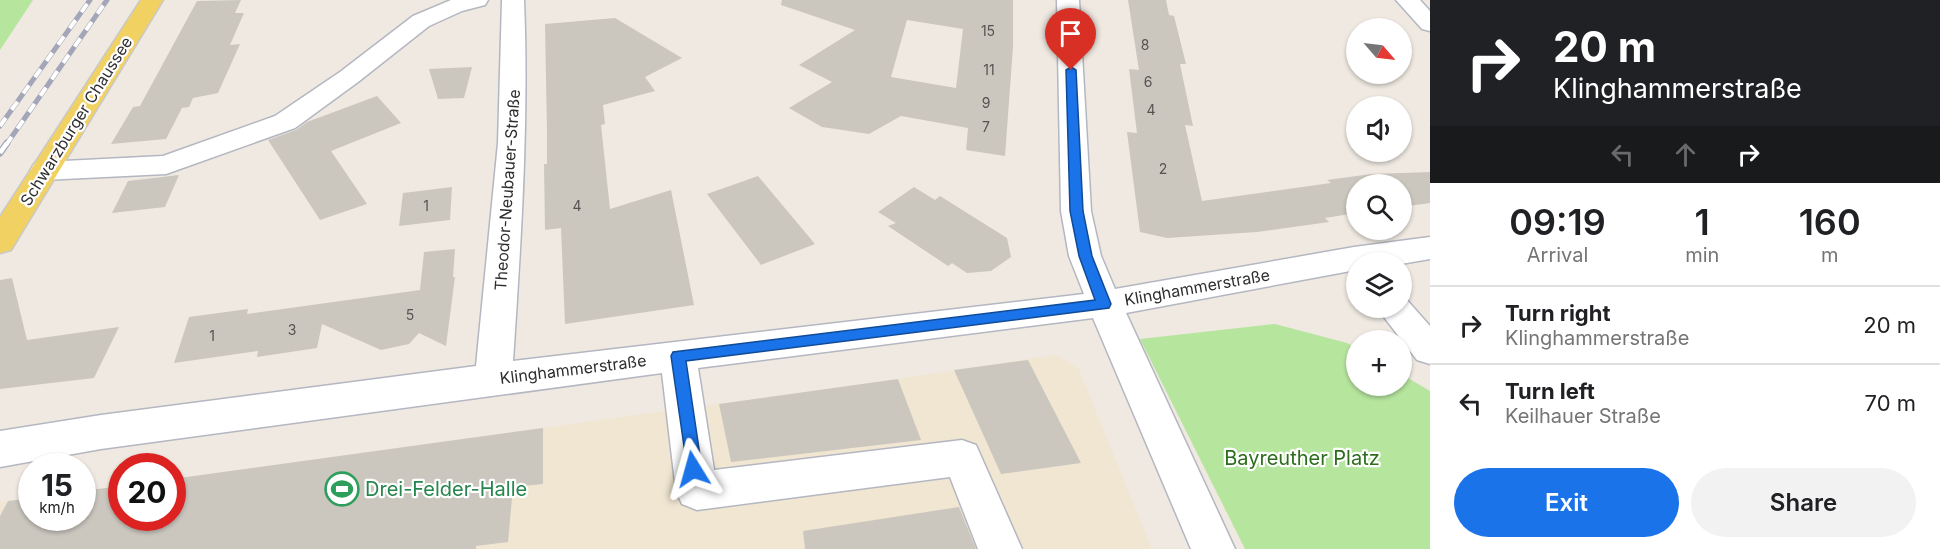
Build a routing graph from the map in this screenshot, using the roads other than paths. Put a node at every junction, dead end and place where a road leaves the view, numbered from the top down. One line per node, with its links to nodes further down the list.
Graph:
1 (152, 0): 7 (main road, Schwarzburger Chaussee)
2 (477, 0): 7 (street)
3 (513, 0): 16 (street, Theodor-Neubauer-Straße)
4 (1068, 0): 12 (street)
5 (1407, 0): 6 (street)
6 (1430, 24)
7 (44, 171): 8 (main road, Schwarzburger Chaussee)
8 (0, 243)
9 (1430, 248): 10 (street, Klinghammerstraße)
10 (1407, 252)
11 (1346, 263): 12 (street, Klinghammerstraße)
12 (1104, 304): 15 (street, Klinghammerstraße); 19 (street)
13 (1403, 318): 14 (street)
14 (1430, 351)
15 (678, 356): 16 (street, Klinghammerstraße); 18 (street)
16 (493, 379): 17 (street, Klinghammerstraße)
17 (0, 449)
18 (1000, 549)
19 (1214, 549)

